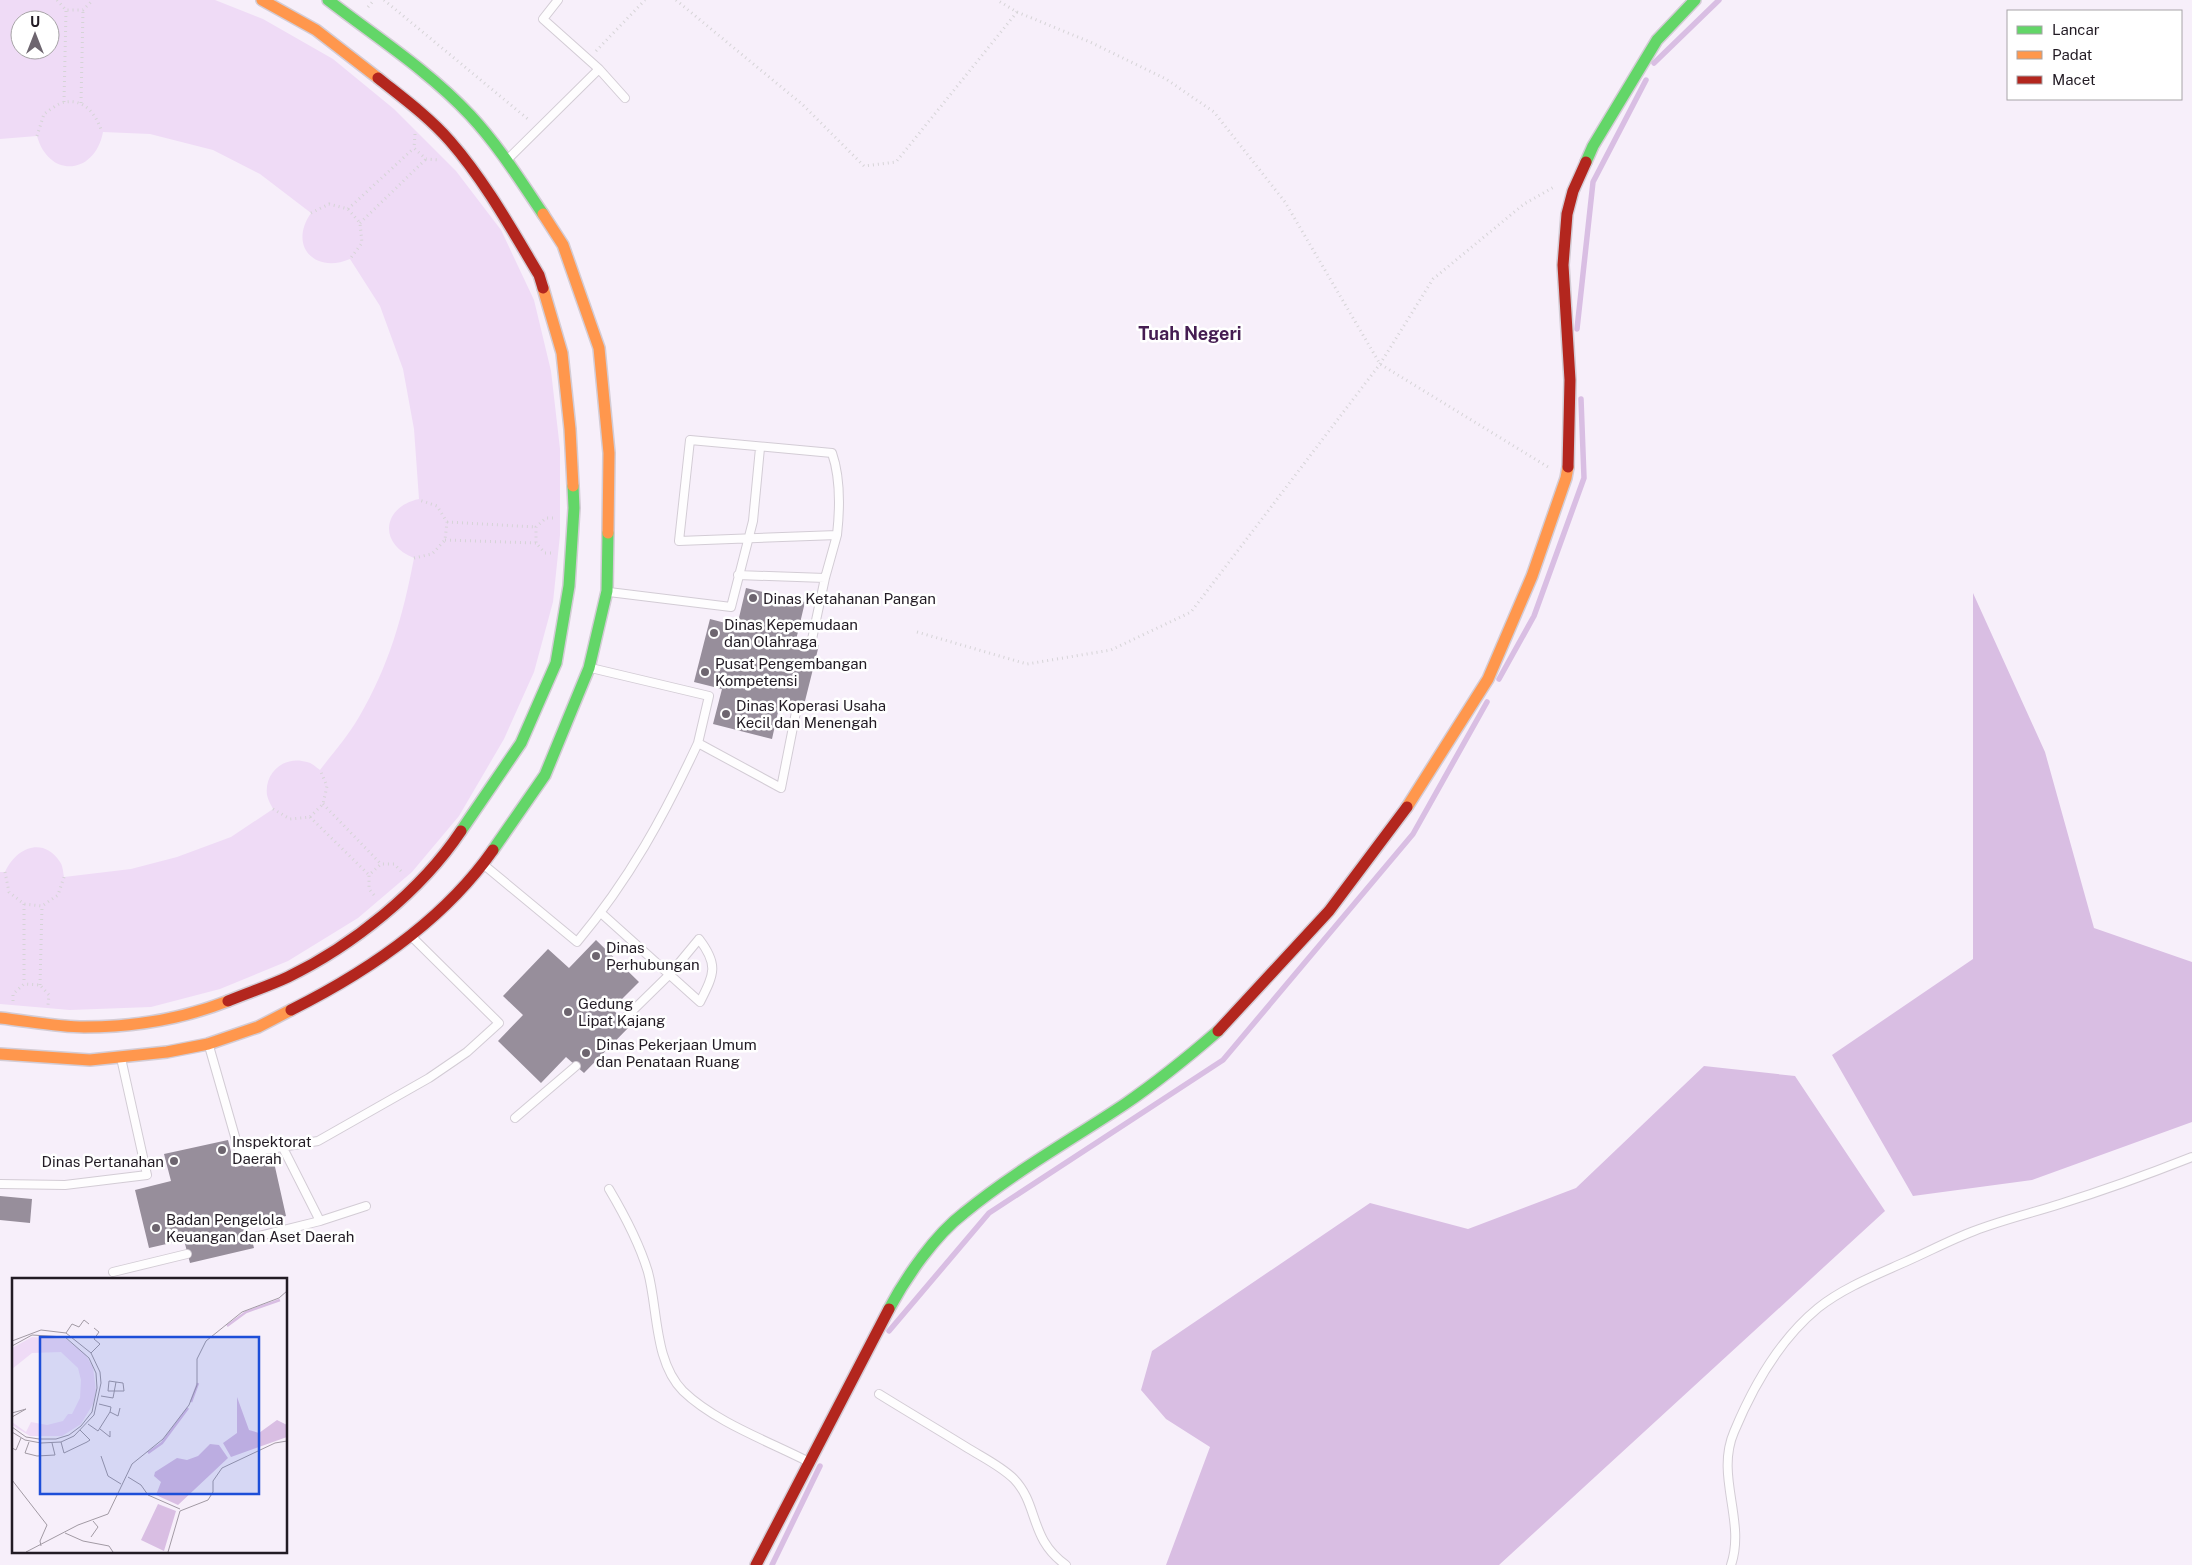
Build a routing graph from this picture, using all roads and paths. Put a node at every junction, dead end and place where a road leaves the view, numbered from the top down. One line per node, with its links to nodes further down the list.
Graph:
1 (57, 0): 11 (path)
2 (93, 0): 12 (path)
3 (262, 0): 15 (street)
4 (328, 0): 14 (street)
5 (384, 0): 21 (path)
6 (558, 0): 16 (lane)
7 (645, 0): 16 (path)
8 (676, 0): 13 (path)
9 (997, 0): 13 (path)
10 (1695, 0): 34 (street)
11 (66, 10): 12 (path); 19 (path)
12 (83, 10): 20 (path)
13 (1016, 12): 32 (path)
14 (357, 21): 15 (street); 26 (street)
15 (345, 41): 60 (street)
16 (588, 59): 17 (lane)
17 (599, 69): 18 (lane); 26 (lane)
18 (625, 98)
19 (64, 102): 20 (path); 23 (path)
20 (81, 103): 22 (path)
21 (534, 114)
22 (102, 132)
23 (37, 136)
24 (414, 148): 28 (path)
25 (426, 160): 30 (path)
26 (507, 160): 45 (street)
27 (1558, 185): 32 (path)
28 (348, 209): 29 (path); 30 (path)
29 (311, 213)
30 (360, 223): 31 (path)
31 (350, 259)
32 (1380, 364): 34 (path); 46 (path)
33 (760, 448): 38 (lane); 39 (lane); 39 (lane)
34 (1566, 478): 87 (street)
35 (419, 500): 36 (path)
36 (447, 522): 37 (path); 40 (path)
37 (536, 527)
38 (837, 535): 39 (lane); 44 (lane)
39 (748, 539): 43 (lane)
40 (445, 540): 41 (path); 42 (path)
41 (536, 543)
42 (414, 558)
43 (738, 575): 44 (lane); 45 (lane)
44 (825, 578): 47 (lane)
45 (602, 591): 48 (street)
46 (918, 632)
47 (811, 644)
48 (585, 667): 50 (lane); 55 (street)
49 (797, 707): 50 (lane)
50 (698, 743): 63 (lane)
51 (320, 770): 52 (path)
52 (323, 804): 54 (path); 56 (path)
53 (274, 809): 54 (path)
54 (310, 816): 58 (path)
55 (479, 862): 63 (lane); 65 (street)
56 (381, 864): 58 (path); 60 (path)
57 (6, 872): 61 (path)
58 (369, 875): 64 (path)
59 (64, 877): 62 (path)
60 (415, 886): 64 (street)
61 (24, 904): 62 (path); 67 (path)
62 (42, 906): 68 (path)
63 (601, 913): 66 (lane)
64 (390, 915): 71 (street)
65 (407, 932): 72 (street); 77 (lane)
66 (670, 974): 66 (lane); 70 (lane)
67 (24, 984)
68 (40, 985)
69 (0, 1018): 71 (street)
70 (623, 1020)
71 (116, 1025): 74 (street)
72 (207, 1040): 74 (street); 77 (lane)
73 (0, 1054): 74 (street)
74 (120, 1058): 79 (lane)
75 (576, 1066): 76 (lane)
76 (515, 1118)
77 (282, 1146): 82 (lane)
78 (2192, 1157): 90 (lane)
79 (0, 1184)
80 (609, 1189): 87 (lane)
81 (366, 1206): 82 (lane)
82 (320, 1221): 83 (lane)
83 (251, 1238)
84 (187, 1254): 85 (lane)
85 (114, 1272)
86 (879, 1394): 89 (lane)
87 (810, 1463): 88 (street)
88 (756, 1565)
89 (1066, 1565)
90 (1730, 1565)

